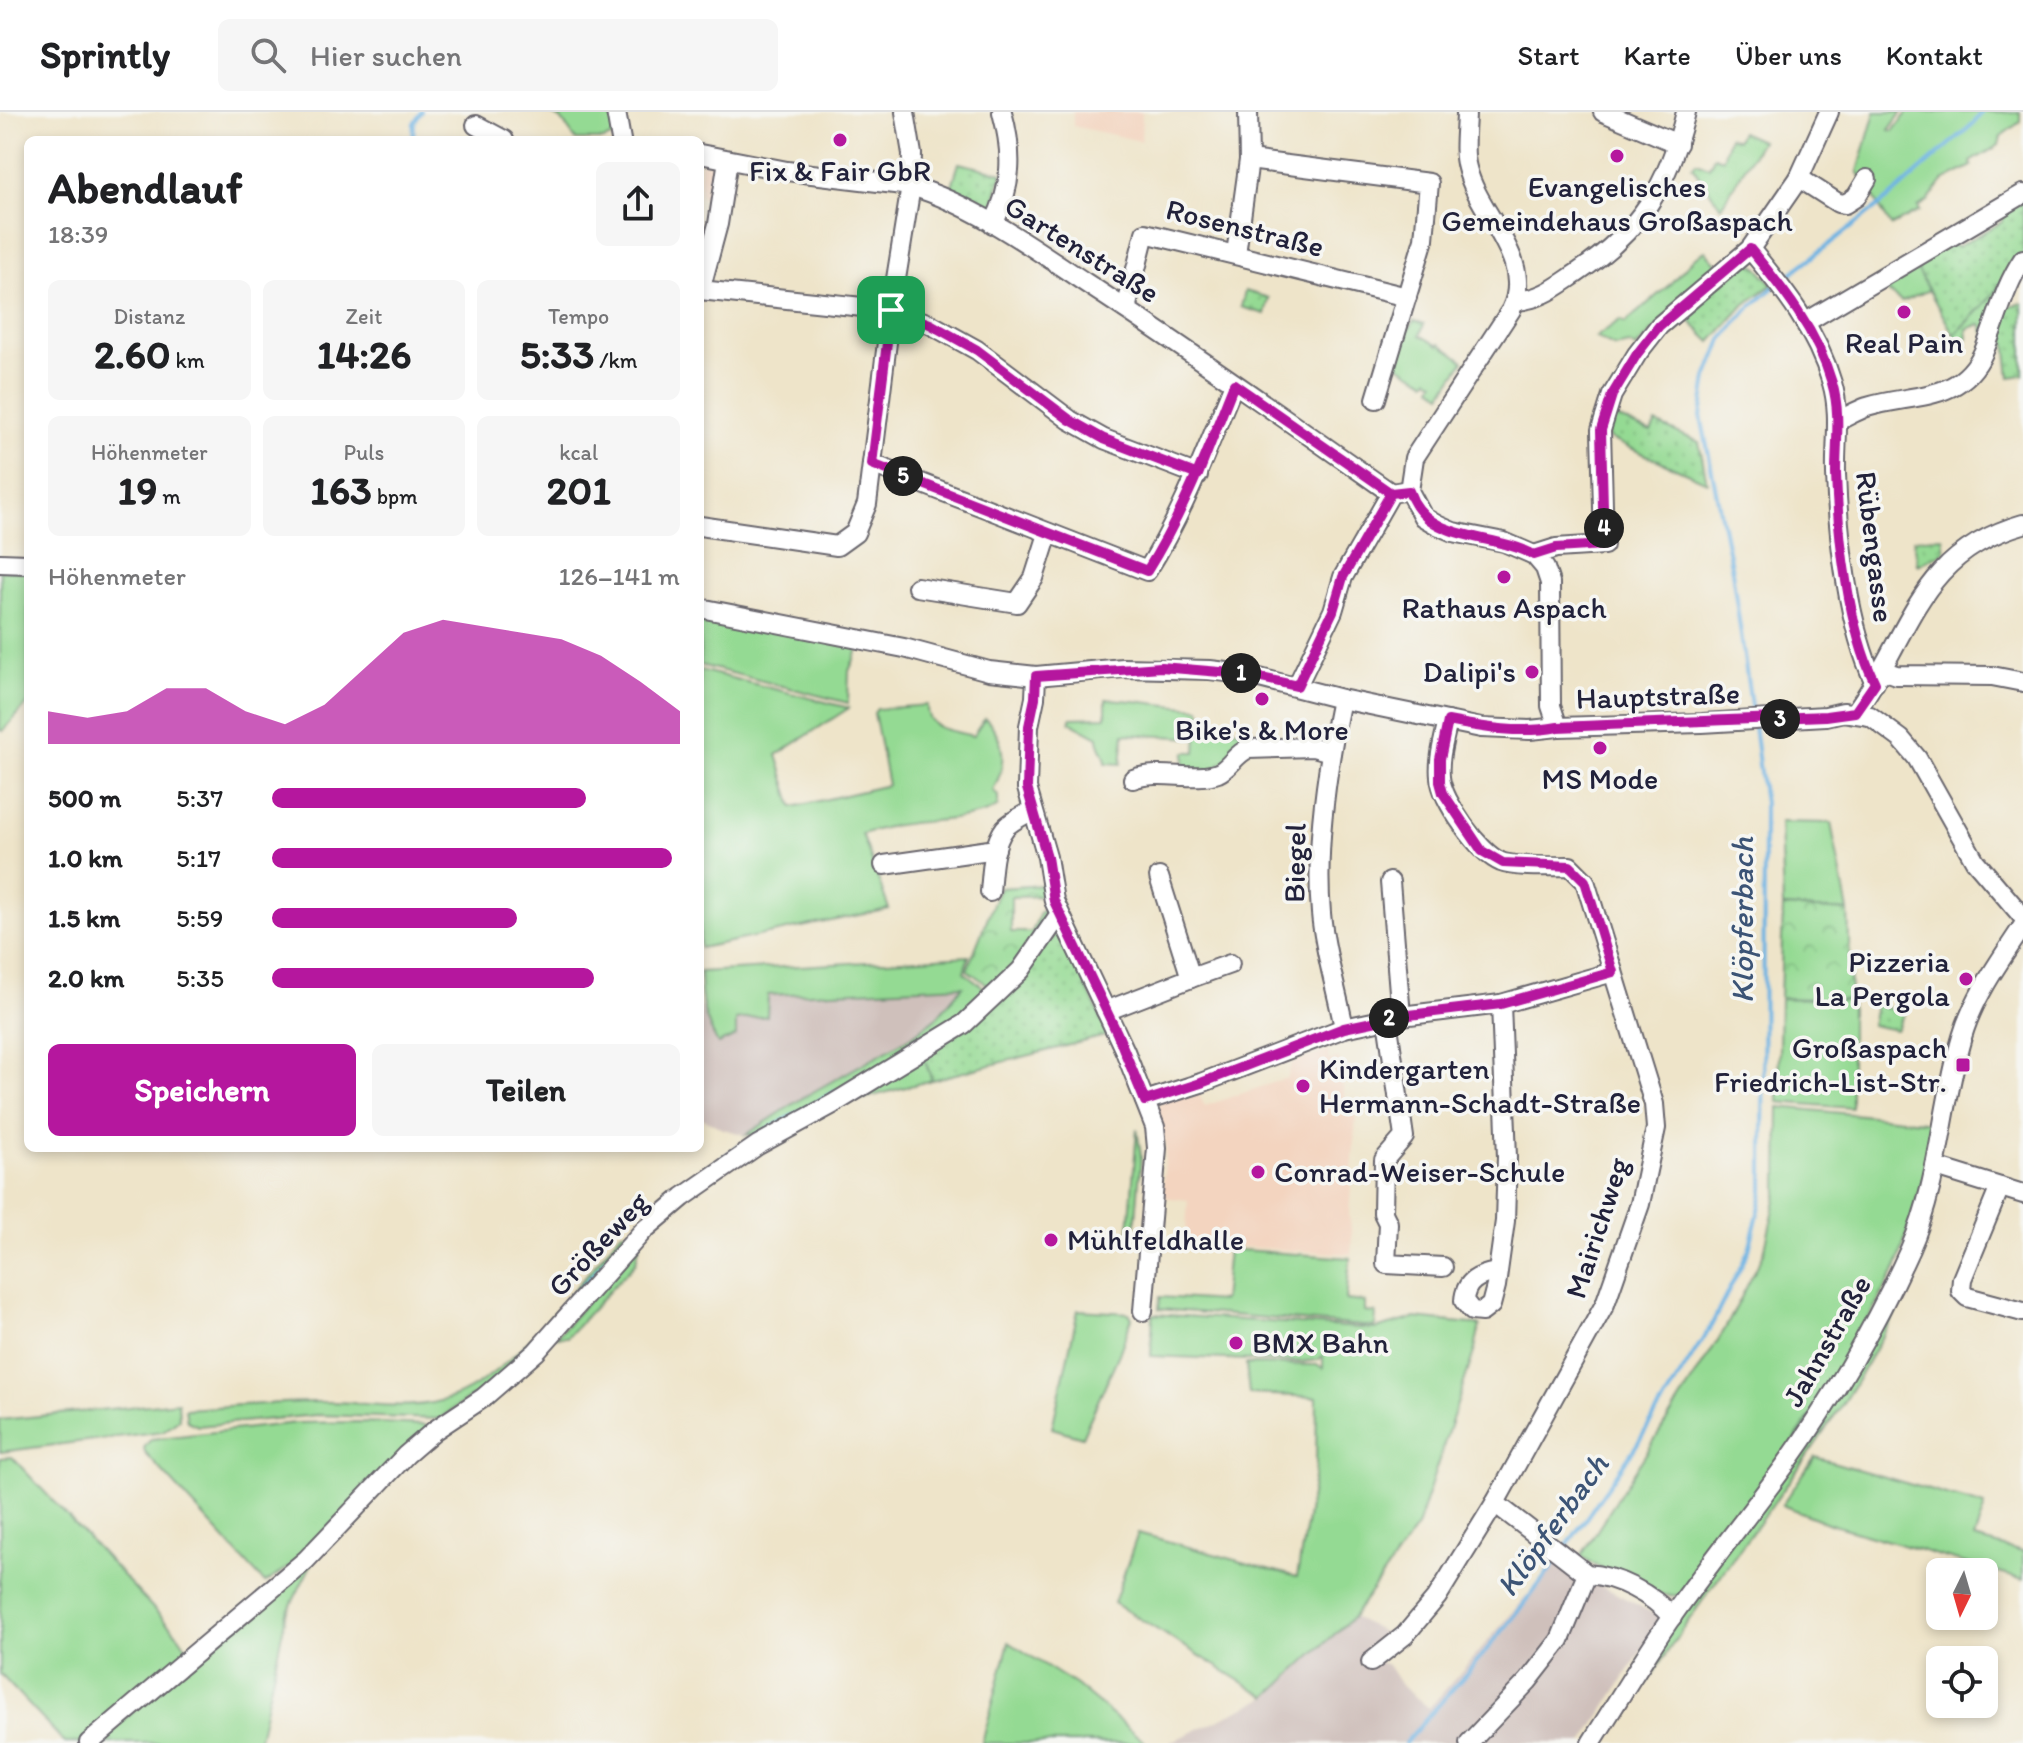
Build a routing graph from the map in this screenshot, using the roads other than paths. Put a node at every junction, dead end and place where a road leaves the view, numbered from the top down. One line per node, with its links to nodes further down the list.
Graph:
1 (616, 112): 11 (street)
2 (905, 112): 18 (street)
3 (1002, 112): 20 (street)
4 (1248, 112): 15 (street)
5 (1466, 112): 27 (street)
6 (1603, 112): 12 (street)
7 (1686, 112): 12 (street)
8 (1829, 112): 16 (street)
9 (476, 125): 10 (street)
10 (497, 136)
11 (620, 136)
12 (1678, 144): 27 (street)
13 (704, 155): 14 (street, Gartenstraße)
14 (728, 160): 18 (street, Gartenstraße); 24 (street)
15 (1249, 160): 22 (street); 26 (street)
16 (1799, 178): 17 (street); 21 (street)
17 (1867, 179)
18 (911, 186): 20 (street, Gartenstraße); 29 (street)
19 (2023, 194): 30 (street)
20 (993, 224): 28 (street, Gartenstraße)
21 (1750, 249): 30 (street, Rübengasse); 40 (street)
22 (1236, 254): 26 (street, Rosenstraße); 28 (street, Rosenstraße)
23 (2023, 259): 33 (street)
24 (704, 276)
25 (704, 291): 29 (street)
26 (1407, 297): 32 (street)
27 (1516, 301): 36 (street)
28 (1126, 309): 31 (street, Gartenstraße)
29 (891, 310): 34 (street); 35 (street)
30 (1806, 322): 33 (street, Rübengasse)
31 (1234, 384): 35 (street); 36 (street, Gartenstraße)
32 (1376, 399)
33 (1839, 420): 46 (street, Rübengasse)
34 (872, 464): 38 (street); 39 (street)
35 (1198, 475): 39 (street)
36 (1400, 492): 40 (street, Gartenstraße); 48 (street)
37 (2023, 524): 46 (street)
38 (704, 527)
39 (1048, 534): 43 (street)
40 (1534, 555): 52 (street)
41 (0, 563): 42 (street)
42 (24, 564)
43 (917, 587)
44 (704, 609): 45 (street, Hauptstraße)
45 (1036, 676): 48 (street, Hauptstraße); 55 (street)
46 (1878, 677): 47 (street); 50 (street)
47 (2023, 682)
48 (1297, 686): 49 (street, Hauptstraße)
49 (1341, 699): 51 (street, Hauptstraße); 53 (street, Biegel)
50 (1855, 712): 52 (street, Hauptstraße); 62 (street)
51 (1448, 721): 52 (street, Hauptstraße); 65 (street, Mairichweg)
52 (1558, 727)
53 (1331, 752): 54 (street); 70 (street, Biegel)
54 (1133, 779)
55 (1033, 810): 56 (street); 61 (street)
56 (996, 849): 57 (street); 60 (street)
57 (884, 865)
58 (1159, 877): 66 (street)
59 (1390, 882): 69 (street)
60 (990, 892)
61 (1059, 915): 68 (street); 83 (street, Größeweg)
62 (2023, 917)
63 (2023, 926): 72 (street, Jahnstraße)
64 (1230, 964): 66 (street)
65 (1613, 972): 67 (street); 79 (street, Mairichweg)
66 (1191, 978): 68 (street)
67 (1501, 1004): 69 (street); 76 (street)
68 (1106, 1011): 71 (street)
69 (1394, 1017): 70 (street); 75 (street)
70 (1344, 1028): 71 (street)
71 (1145, 1101): 77 (street)
72 (1936, 1167): 73 (street); 81 (street, Jahnstraße)
73 (2000, 1187): 74 (street); 78 (street)
74 (2023, 1194)
75 (1443, 1267)
76 (1496, 1272)
77 (1143, 1311)
78 (2023, 1312)
79 (1495, 1503): 80 (street); 82 (street, Mairichweg)
80 (1587, 1574): 81 (street); 84 (street)
81 (1672, 1617): 85 (street, Jahnstraße)
82 (1371, 1662)
83 (89, 1743)
84 (1469, 1743)
85 (1591, 1743)

